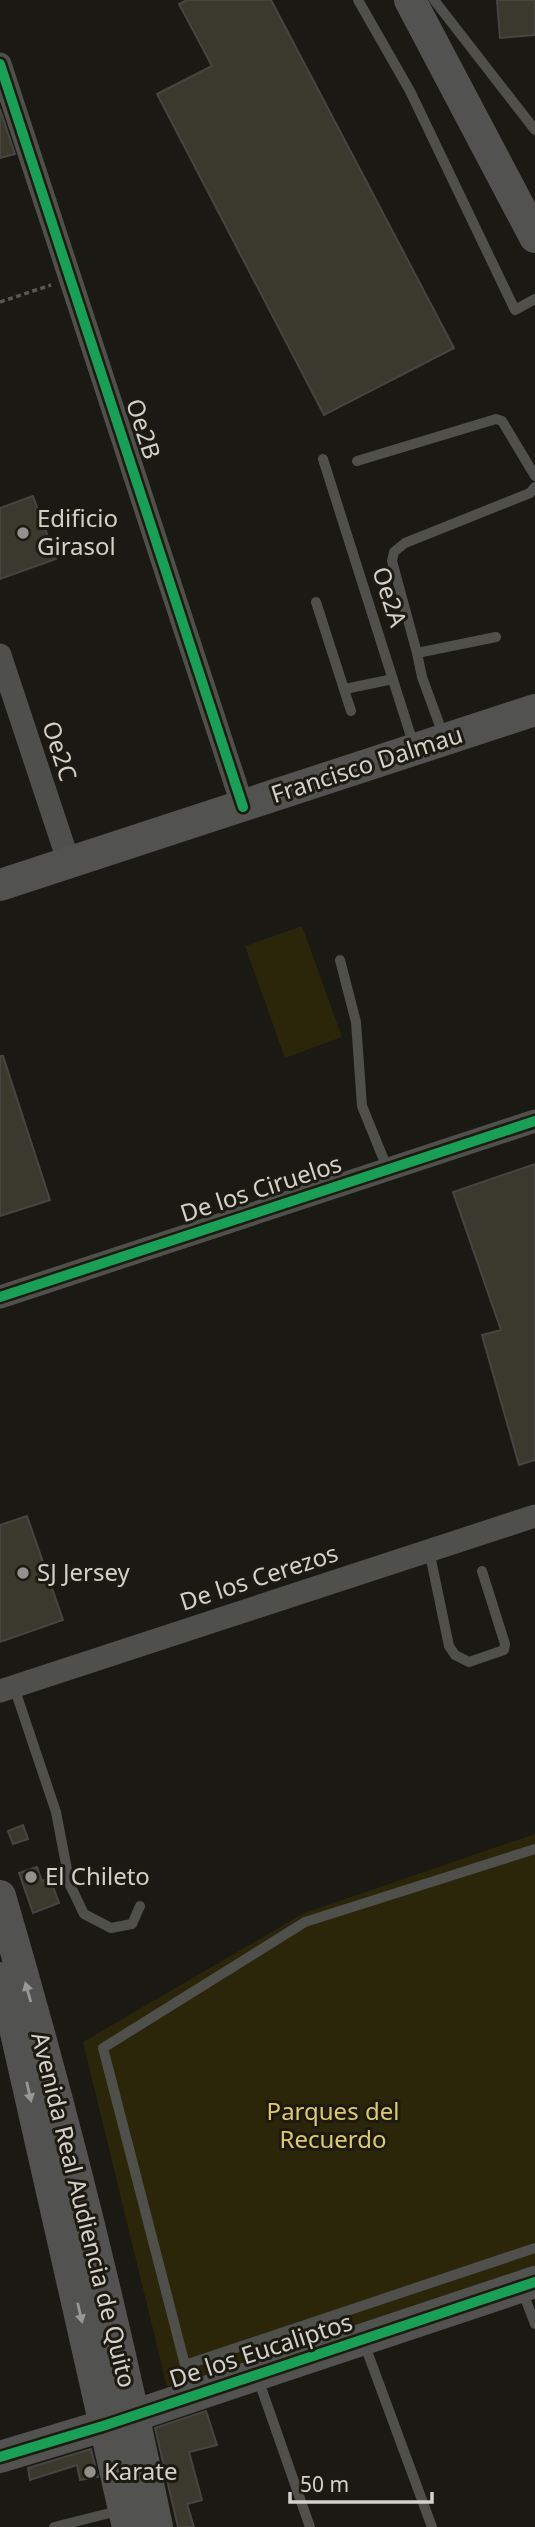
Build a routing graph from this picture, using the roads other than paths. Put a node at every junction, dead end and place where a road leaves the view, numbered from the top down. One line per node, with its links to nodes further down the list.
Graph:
1 (358, 0): 7 (lane)
2 (410, 0): 6 (main road)
3 (434, 0): 5 (lane)
4 (0, 64): 22 (street, Oe2B)
5 (535, 130)
6 (535, 237)
7 (535, 299)
8 (323, 458): 16 (lane, Oe2A)
9 (357, 461): 10 (lane)
10 (535, 476)
11 (535, 487): 14 (lane)
12 (316, 602): 17 (lane)
13 (496, 637): 14 (lane)
14 (417, 653): 20 (lane)
15 (0, 655): 23 (street, Oe2C)
16 (393, 679): 17 (lane); 21 (lane, Oe2A)
17 (345, 689): 19 (lane)
18 (535, 710): 20 (main road, Francisco Dalmau)
19 (351, 711)
20 (445, 739): 21 (main road, Francisco Dalmau)
21 (415, 749): 22 (main road, Francisco Dalmau)
22 (243, 807): 23 (main road, Francisco Dalmau)
23 (69, 863): 24 (main road, Francisco Dalmau)
24 (0, 885)
25 (340, 960): 27 (lane)
26 (534, 1126): 27 (street, De los Ciruelos)
27 (388, 1170): 28 (street, De los Ciruelos)
28 (0, 1297)
29 (535, 1516): 30 (street, De los Cerezos)
30 (429, 1550): 31 (lane); 32 (street, De los Cerezos)
31 (482, 1571)
32 (7, 1689): 35 (lane)
33 (535, 1849): 37 (lane)
34 (0, 1896): 42 (main road, Avenida Real Audiencia de Quito, one-way to 34)
35 (140, 1906)
36 (0, 1978): 42 (main road, Avenida Real Audiencia de Quito, one-way to 42)
37 (535, 2248)
38 (528, 2284): 39 (lane); 40 (main road, De los Eucaliptos)
39 (535, 2324)
40 (363, 2339): 41 (main road, De los Eucaliptos); 48 (lane)
41 (256, 2374): 42 (main road, De los Eucaliptos); 47 (lane)
42 (120, 2420): 43 (main road, De los Eucaliptos); 44 (main road, Avenida Real Audiencia de Quito); 46 (main road, Avenida Real Audiencia de Quito)
43 (0, 2457)
44 (127, 2518): 45 (lane)
45 (54, 2527)
46 (157, 2527)
47 (310, 2527)
48 (432, 2527)

